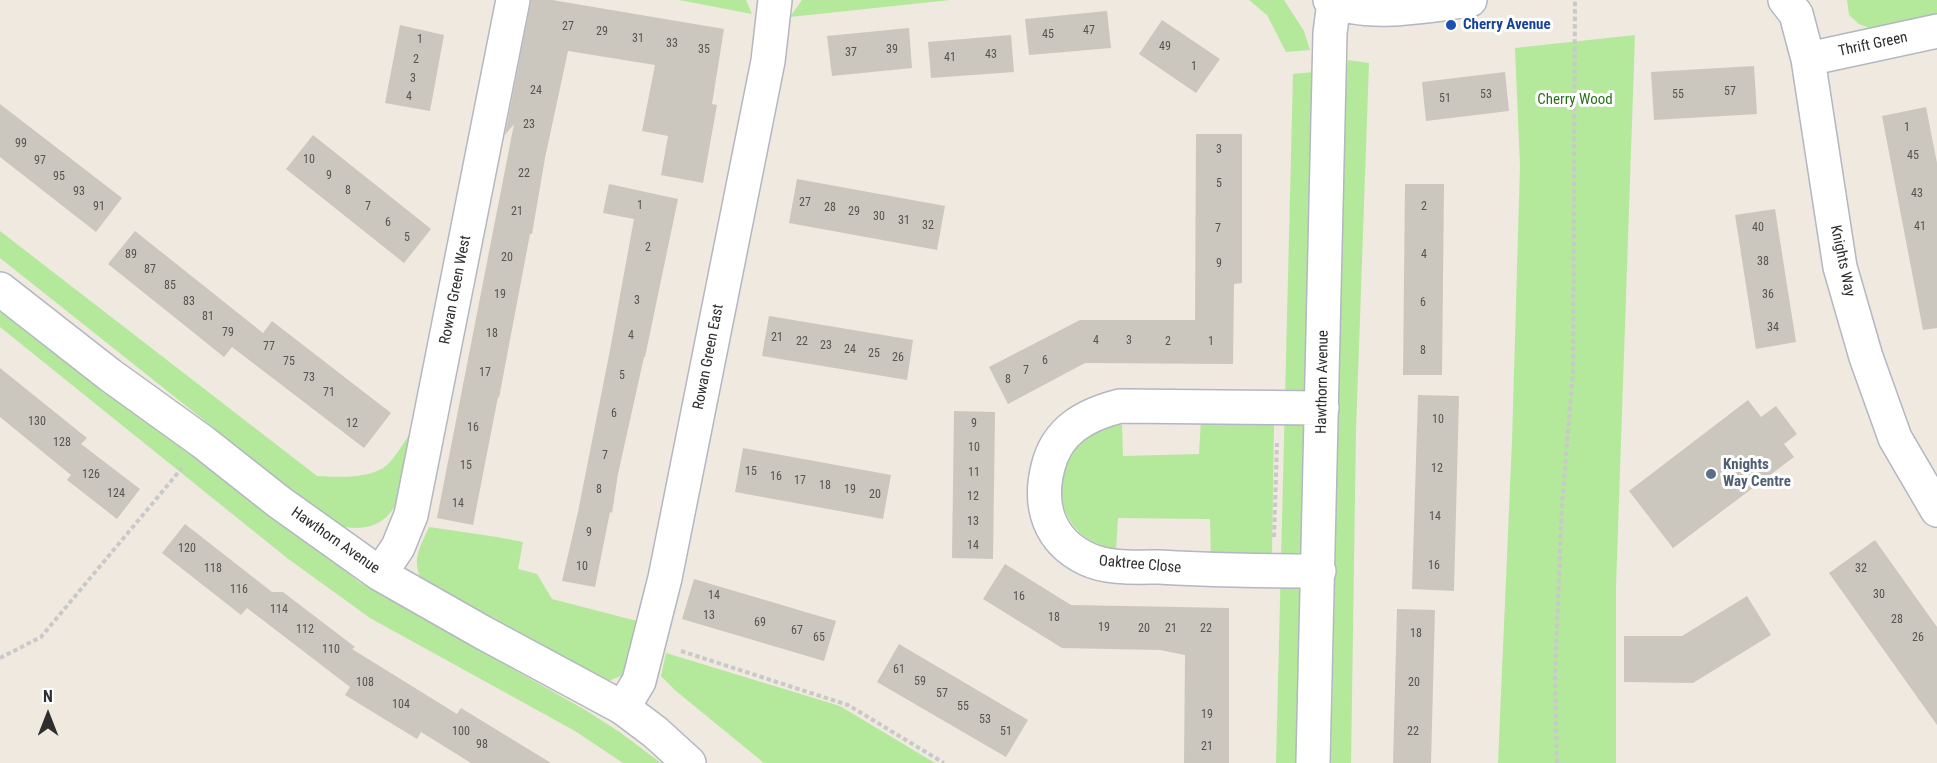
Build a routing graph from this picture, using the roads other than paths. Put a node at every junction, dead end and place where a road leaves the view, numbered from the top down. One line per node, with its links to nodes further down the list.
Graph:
1 (513, 0): 12 (street, Rowan Green West)
2 (775, 0): 13 (street, Rowan Green East)
3 (1470, 0): 5 (street)
4 (1785, 0): 7 (street, Knights Way)
5 (1332, 1): 9 (street, Hawthorn Avenue)
6 (1937, 31): 7 (street, Thrift Green)
7 (1808, 59): 10 (street, Knights Way)
8 (0, 289): 12 (street, Hawthorn Avenue)
9 (1322, 408): 11 (street, Hawthorn Avenue); 11 (street, Oaktree Close)
10 (1937, 510)
11 (1319, 571): 15 (street, Hawthorn Avenue)
12 (380, 574): 13 (street, Hawthorn Avenue)
13 (623, 708): 14 (street, Hawthorn Avenue)
14 (688, 763)
15 (1313, 763)

